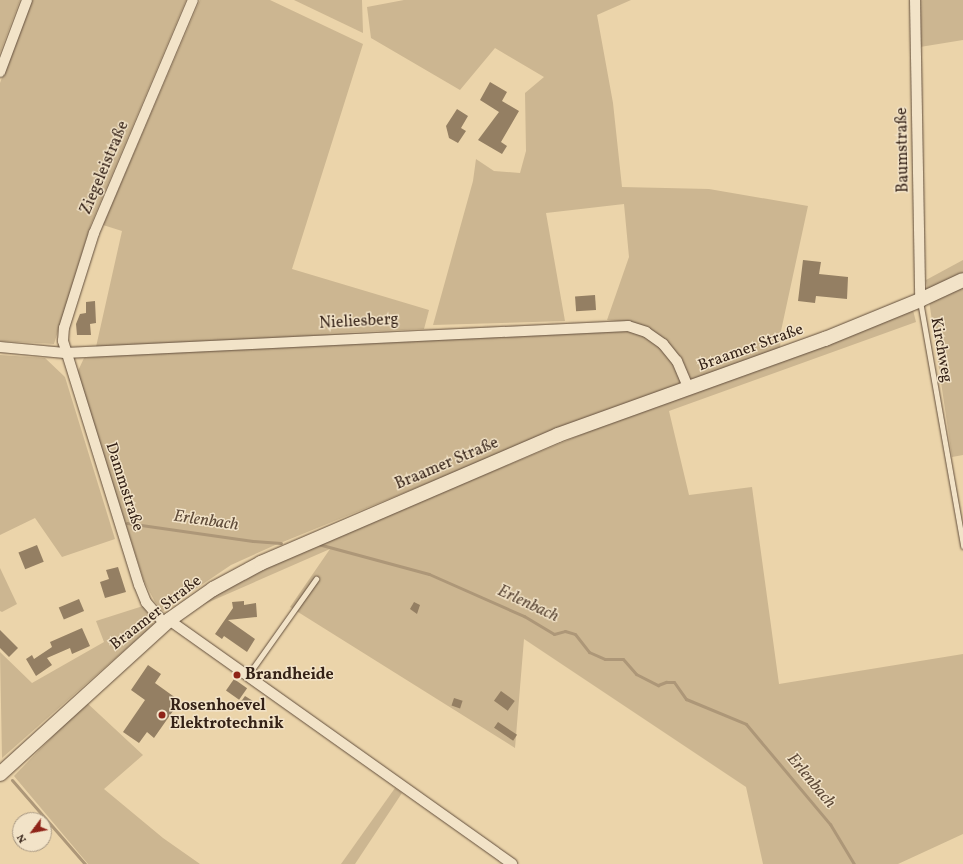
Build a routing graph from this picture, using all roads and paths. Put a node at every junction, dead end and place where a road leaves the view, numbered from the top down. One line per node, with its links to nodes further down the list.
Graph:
1 (27, 0): 4 (street)
2 (193, 0): 8 (street, Ziegeleistraße)
3 (915, 0): 6 (street, Baumstraße)
4 (0, 72)
5 (963, 280): 6 (street, Braamer Straße)
6 (920, 300): 9 (street, Braamer Straße); 10 (lane, Kirchweg)
7 (0, 347): 8 (street, Nieliesberg)
8 (65, 353): 9 (street, Nieliesberg); 12 (street, Dammstraße)
9 (689, 388): 12 (street, Braamer Straße)
10 (963, 546)
11 (316, 579): 13 (lane)
12 (167, 622): 13 (street); 14 (street, Braamer Straße)
13 (248, 675): 15 (street)
14 (0, 774)
15 (512, 864)

